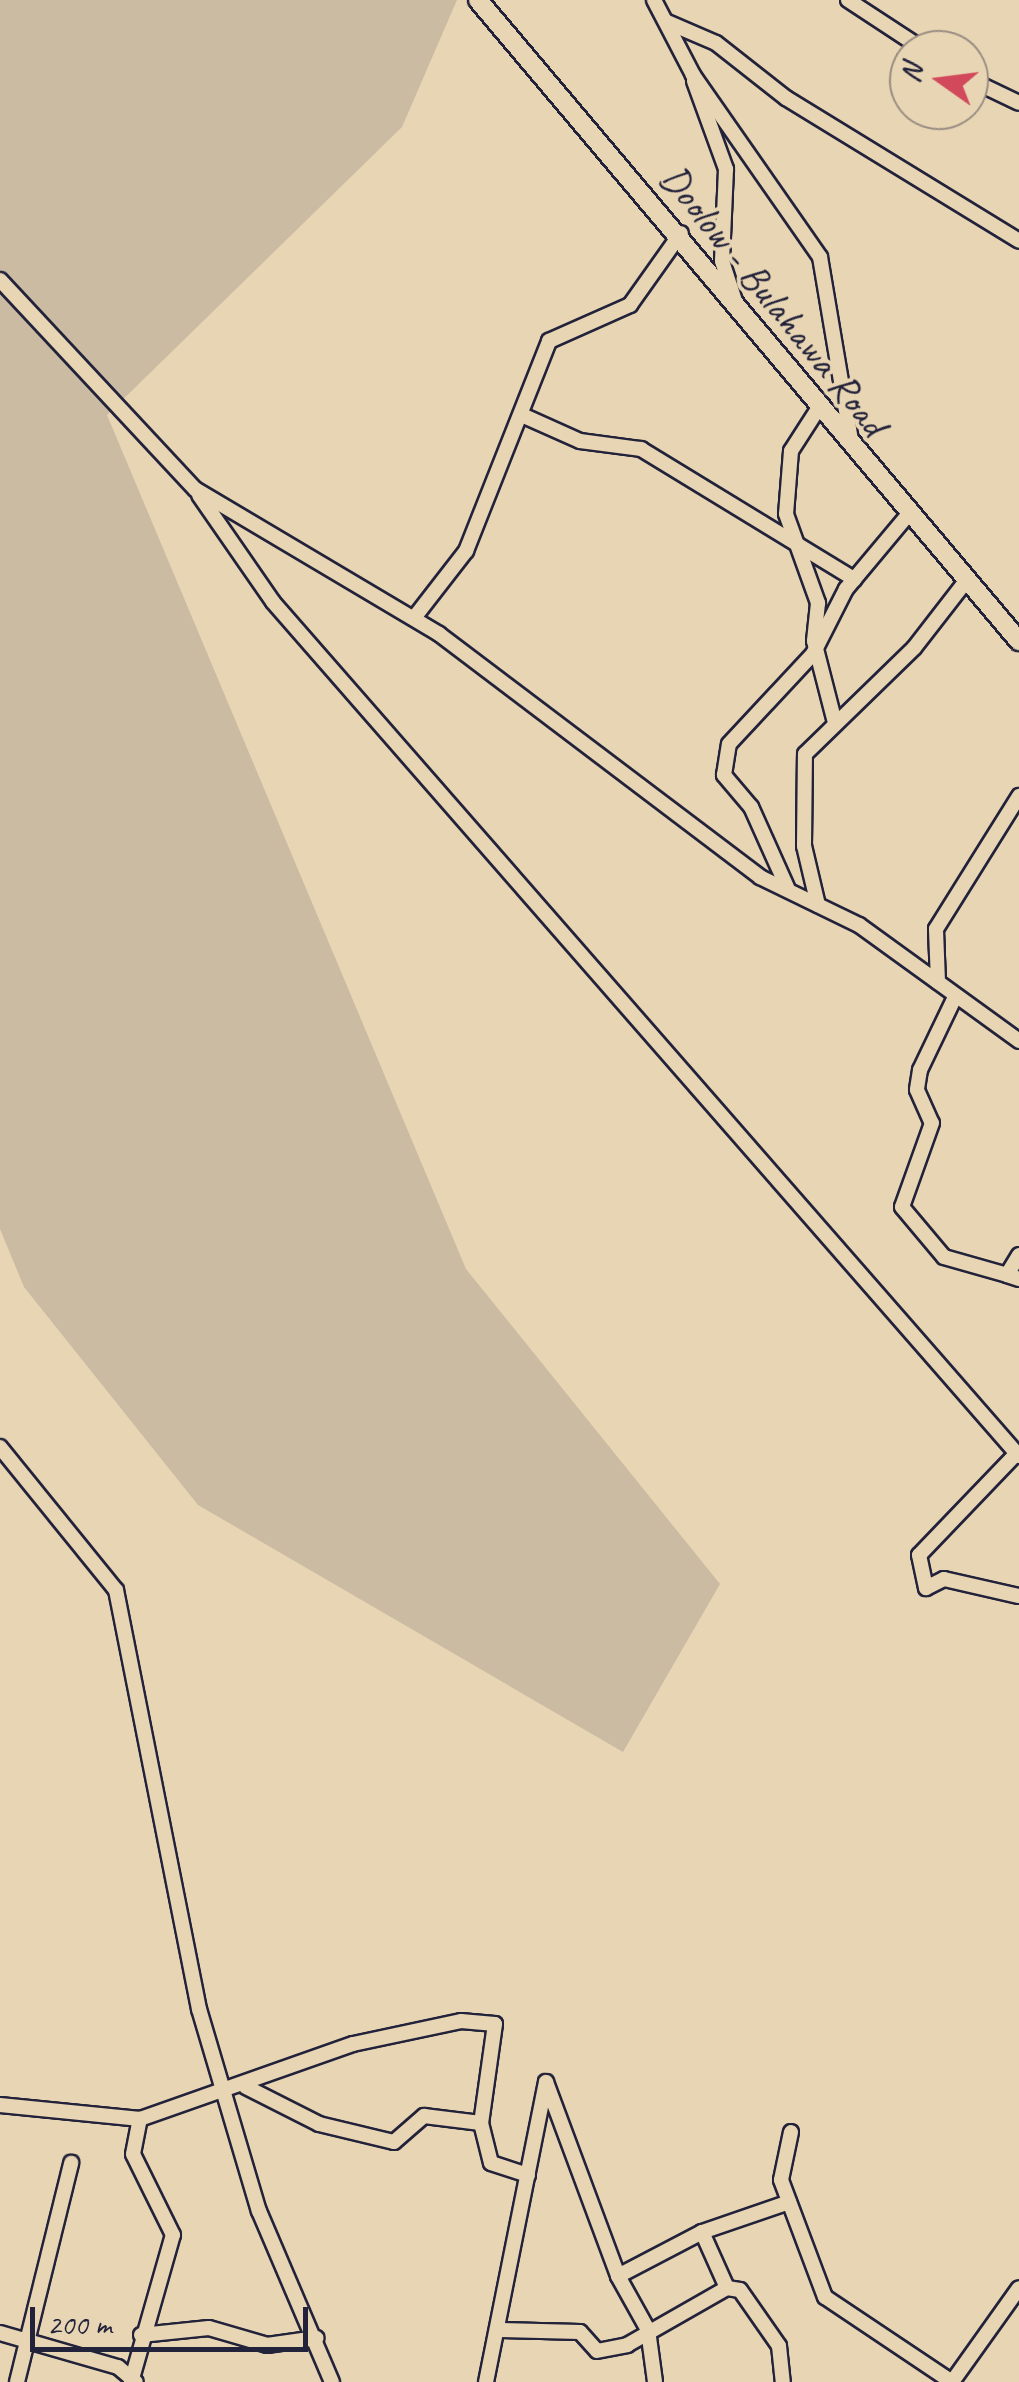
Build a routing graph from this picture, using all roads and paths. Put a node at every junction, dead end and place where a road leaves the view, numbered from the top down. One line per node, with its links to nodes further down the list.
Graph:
1 (478, 0): 9 (main road, Doolow - Bulahawa Road)
2 (654, 0): 4 (street)
3 (848, 0): 5 (street)
4 (666, 22): 6 (street); 10 (street)
5 (894, 30)
6 (693, 75): 12 (street); 15 (street)
7 (989, 89): 8 (street)
8 (1019, 103)
9 (681, 233): 12 (main road, Doolow - Bulahawa Road); 14 (street)
10 (1019, 241)
11 (0, 280): 16 (street)
12 (735, 301): 13 (main road, Doolow - Bulahawa Road)
13 (818, 409): 15 (main road, Doolow - Bulahawa Road); 18 (street)
14 (524, 416): 18 (street); 21 (street)
15 (851, 451): 17 (main road, Doolow - Bulahawa Road)
16 (195, 489): 21 (street); 34 (street)
17 (907, 516): 19 (street); 20 (main road, Doolow - Bulahawa Road)
18 (790, 534): 19 (street); 23 (street)
19 (854, 579): 23 (street)
20 (966, 580): 22 (main road, Doolow - Bulahawa Road); 24 (street)
21 (414, 618): 26 (street)
22 (1019, 642)
23 (815, 650): 24 (street); 26 (street)
24 (835, 724): 27 (street)
25 (1019, 796): 28 (street)
26 (792, 893): 27 (street)
27 (818, 905): 28 (street)
28 (938, 982): 29 (street)
29 (955, 996): 30 (street); 32 (street)
30 (1019, 1041)
31 (1019, 1255): 32 (street)
32 (1013, 1277)
33 (0, 1447): 37 (street)
34 (1018, 1455): 35 (street)
35 (1019, 1596)
36 (246, 2087): 37 (street); 40 (street); 40 (street)
37 (224, 2096): 39 (street); 53 (street)
38 (0, 2105): 39 (street)
39 (140, 2119): 52 (street)
40 (482, 2123): 43 (street)
41 (791, 2132): 44 (street)
42 (72, 2163): 54 (street)
43 (528, 2176): 46 (street); 49 (street)
44 (789, 2202): 45 (street); 61 (street)
45 (702, 2232): 46 (street); 47 (street)
46 (618, 2276): 50 (street)
47 (726, 2288): 50 (street); 60 (street)
48 (1019, 2288): 61 (street)
49 (501, 2330): 50 (street); 58 (street)
50 (648, 2330): 59 (street)
51 (0, 2333): 54 (street)
52 (140, 2335): 53 (street); 55 (street)
53 (317, 2338): 57 (street)
54 (26, 2344): 55 (street); 56 (street)
55 (133, 2381)
56 (17, 2382)
57 (332, 2382)
58 (486, 2382)
59 (655, 2382)
60 (783, 2382)
61 (952, 2382)

